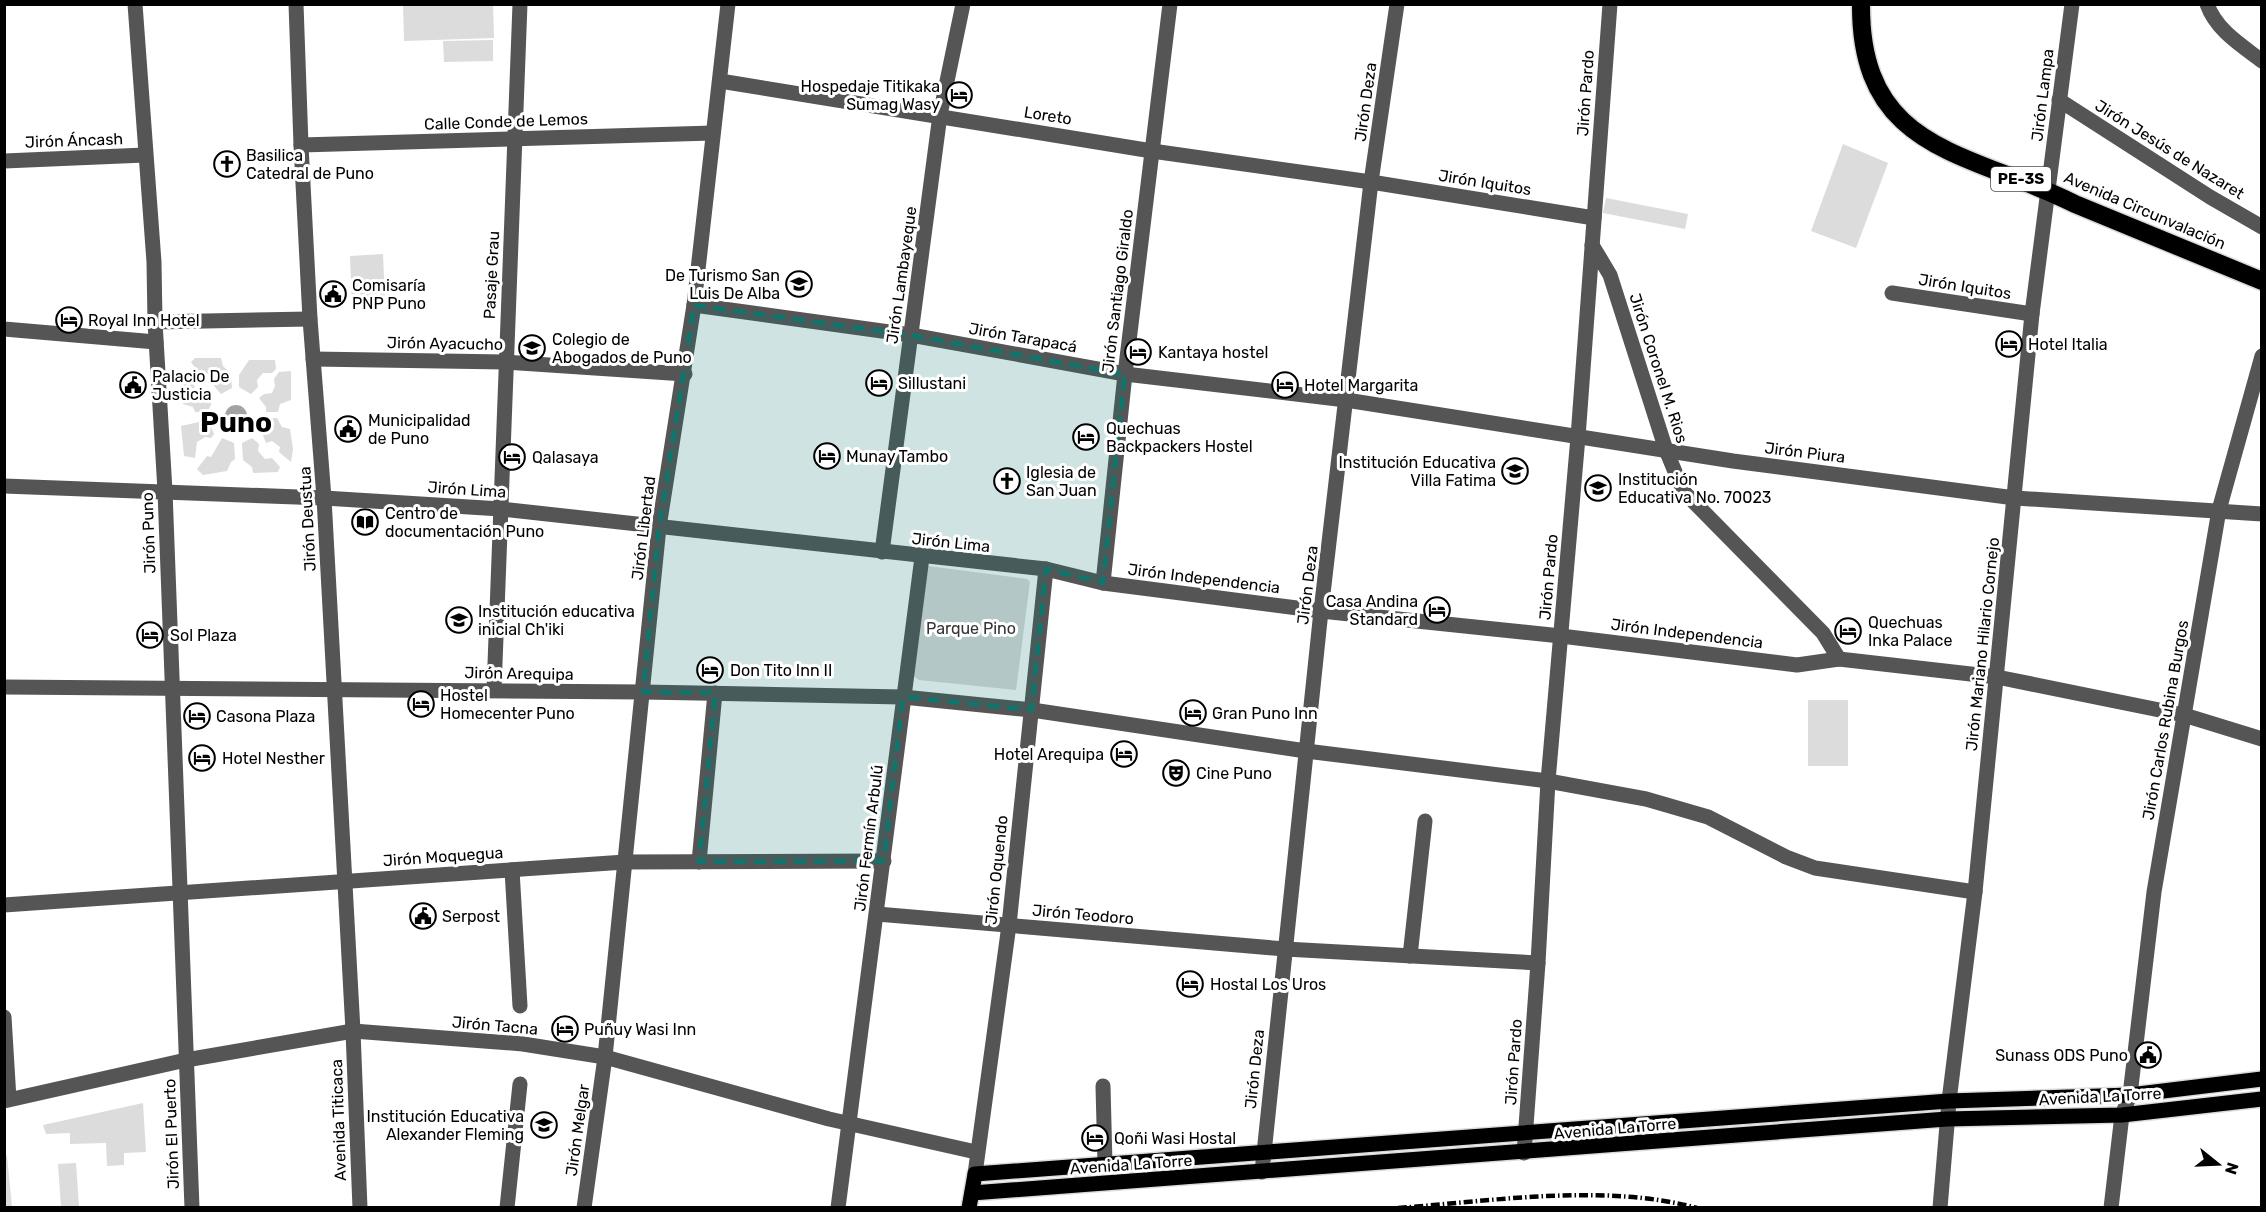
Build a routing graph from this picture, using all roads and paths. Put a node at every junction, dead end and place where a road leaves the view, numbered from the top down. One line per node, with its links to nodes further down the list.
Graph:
1 (135, 4): 20 (street, Jirón Puno)
2 (296, 4): 18 (street, Jirón Deustua)
3 (520, 4): 17 (street, Pasaje Grau)
4 (728, 4): 13 (street, Jirón Libertad)
5 (963, 4): 15 (street, Jirón Lambayeque)
6 (1170, 4): 19 (street, Jirón Santiago Giraldo)
7 (1397, 4): 22 (street, Jirón Deza)
8 (1610, 4): 24 (street, Jirón Pardo)
9 (1861, 4): 23 (highway, Avenida Circunvalación / PE-3S)
10 (2072, 4): 14 (street, Jirón Lampa)
11 (2207, 4): 12 (street)
12 (2262, 61)
13 (720, 81): 15 (street, Loreto); 16 (street, Jirón Libertad)
14 (2059, 100): 23 (street, Jirón Lampa); 25 (street, Jirón Jesús de Nazaret)
15 (940, 116): 19 (street, Loreto); 34 (street, Jirón Lambayeque)
16 (713, 133): 17 (street, Calle Conde de Lemos); 29 (street, Jirón Libertad)
17 (515, 139): 18 (street, Calle Conde de Lemos); 38 (street, Pasaje Grau)
18 (301, 146): 31 (street, Jirón Deustua)
19 (1152, 151): 22 (street, Loreto); 40 (street, Jirón Santiago Giraldo)
20 (145, 154): 21 (street, Jirón Áncash); 32 (street, Jirón Puno)
21 (4, 161)
22 (1371, 182): 24 (street, Jirón Iquitos); 41 (street, Jirón Deza)
23 (2048, 190): 27 (highway, Avenida Circunvalación / PE-3S); 30 (street, Jirón Mariano Hilario Cornejo)
24 (1594, 218): 26 (street, Jirón Pardo)
25 (2262, 227)
26 (1592, 245): 42 (street, Jirón Pardo); 43 (street, Jirón Coronel M. Rios)
27 (2262, 281)
28 (1892, 293): 30 (street, Jirón Iquitos)
29 (694, 305): 34 (street, Jirón Tarapacá); 39 (street, Jirón Libertad)
30 (2032, 314): 47 (street, Jirón Mariano Hilario Cornejo)
31 (310, 320): 32 (street); 37 (street, Jirón Deustua)
32 (155, 322): 35 (street, Jirón Puno)
33 (4, 329): 35 (street)
34 (911, 335): 40 (street, Jirón Tarapacá); 52 (street, Jirón Lambayeque)
35 (156, 342): 45 (street, Jirón Puno)
36 (2262, 356): 49 (street, Jirón Carlos Rubina Burgos)
37 (313, 359): 38 (street, Jirón Ayacucho); 46 (street, Jirón Deustua)
38 (505, 362): 39 (street, Jirón Ayacucho); 48 (street, Pasaje Grau)
39 (684, 374): 51 (street, Jirón Libertad)
40 (1125, 374): 41 (street, Jirón Tarapacá); 55 (street, Jirón Santiago Giraldo)
41 (1347, 400): 42 (street, Jirón Piura); 56 (street, Jirón Deza)
42 (1578, 437): 43 (street, Jirón Piura); 57 (street, Jirón Pardo)
43 (1666, 450): 47 (street, Jirón Piura); 58 (street, Jirón Coronel M. Rios)
44 (4, 486): 45 (street, Jirón Lima)
45 (165, 491): 46 (street, Jirón Lima); 61 (street, Jirón Puno)
46 (324, 498): 48 (street, Jirón Lima); 62 (street, Jirón Deustua)
47 (2015, 498): 49 (street, Jirón Piura); 59 (street, Jirón Mariano Hilario Cornejo)
48 (501, 509): 51 (street, Jirón Lima); 63 (street, Pasaje Grau)
49 (2219, 510): 50 (street, Jirón Piura); 68 (street, Jirón Carlos Rubina Burgos)
50 (2262, 514)
51 (659, 527): 52 (street, Jirón Lima); 64 (street, Jirón Libertad)
52 (882, 552): 53 (street, Jirón Lima)
53 (922, 557): 54 (street, Jirón Lima); 66 (street, Jirón Fermín Arbulú)
54 (1046, 569): 55 (street, Jirón Lima); 67 (street, Jirón Oquendo)
55 (1103, 583): 56 (street, Jirón Independencia)
56 (1321, 611): 57 (street, Jirón Independencia); 70 (street, Jirón Deza)
57 (1561, 636): 58 (street, Jirón Independencia); 71 (street, Jirón Pardo)
58 (1839, 659): 59 (street, Jirón Independencia)
59 (1997, 677): 68 (street, Jirón Independencia); 79 (street, Jirón Mariano Hilario Cornejo)
60 (4, 687): 61 (street, Jirón Arequipa)
61 (172, 687): 62 (street, Jirón Arequipa); 78 (street, Jirón Puno)
62 (334, 689): 63 (street, Jirón Arequipa); 77 (street, Jirón Deustua)
63 (494, 690): 64 (street, Jirón Arequipa)
64 (643, 692): 65 (street, Jirón Arequipa); 74 (street, Jirón Libertad)
65 (715, 693): 66 (street, Jirón Arequipa); 75 (street)
66 (903, 697): 67 (street, Jirón Arequipa); 73 (street, Jirón Fermín Arbulú)
67 (1032, 710): 70 (street, Jirón Arequipa); 82 (street, Jirón Oquendo)
68 (2184, 715): 69 (street, Jirón Independencia); 94 (street, Jirón Carlos Rubina Burgos)
69 (2262, 739)
70 (1306, 751): 71 (street, Jirón Arequipa); 83 (street, Jirón Deza)
71 (1548, 782): 79 (street, Jirón Arequipa); 85 (street, Jirón Pardo)
72 (1425, 821): 84 (street)
73 (884, 861): 75 (street, Jirón Moquegua); 81 (street, Jirón Fermín Arbulú)
74 (625, 862): 75 (street, Jirón Moquegua); 76 (street, Jirón Moquegua); 89 (street, Jirón Libertad)
75 (699, 862)
76 (512, 870): 77 (street, Jirón Moquegua); 86 (street)
77 (345, 880): 78 (street, Jirón Moquegua); 88 (street, Jirón Deustua)
78 (180, 892): 80 (street, Jirón Moquegua); 90 (street, Jirón Puno)
79 (1975, 892): 97 (street, Jirón Mariano Hilario Cornejo)
80 (4, 905)
81 (877, 914): 82 (street, Jirón Teodoro); 100 (street, Jirón Fermín Arbulú)
82 (1009, 925): 83 (street, Jirón Teodoro); 102 (street, Jirón Oquendo)
83 (1285, 949): 84 (street, Jirón Teodoro); 103 (street, Jirón Deza)
84 (1410, 956): 85 (street, Jirón Teodoro)
85 (1538, 963): 101 (street, Jirón Pardo)
86 (520, 1006)
87 (4, 1017): 96 (street)
88 (353, 1031): 89 (street, Jirón Tacna); 90 (street, Jirón Tacna); 110 (street, Avenida Titicaca)
89 (605, 1057): 100 (street, Jirón Tacna); 112 (street, Jirón Melgar)
90 (186, 1060): 96 (street, Jirón Tacna); 109 (street, Jirón El Puerto)
91 (2262, 1079): 94 (main road, Avenida La Torre)
92 (520, 1084): 111 (street)
93 (1103, 1086): 105 (street)
94 (2130, 1095): 97 (main road, Avenida La Torre); 98 (street, Jirón Carlos Rubina Burgos)
95 (2262, 1099): 98 (main road, Avenida La Torre)
96 (7, 1100)
97 (1948, 1101): 99 (street); 101 (main road, Avenida La Torre)
98 (2122, 1115): 99 (main road, Avenida La Torre); 115 (street, Jirón Carlos Rubina Burgos)
99 (1947, 1119): 104 (main road, Avenida La Torre); 114 (street)
100 (850, 1124): 102 (street, Jirón Tacna); 113 (street, Jirón Fermín Arbulú)
101 (1525, 1133): 103 (main road, Avenida La Torre); 104 (street, Jirón Pardo)
102 (976, 1152): 107 (street, Jirón Oquendo)
103 (1263, 1153): 105 (main road, Avenida La Torre); 106 (street, Jirón Deza)
104 (1524, 1153): 106 (main road, Avenida La Torre)
105 (1105, 1164): 107 (main road, Avenida La Torre)
106 (1262, 1172): 108 (main road, Avenida La Torre)
107 (975, 1174): 108 (main road)
108 (970, 1200)
109 (192, 1208)
110 (360, 1208)
111 (507, 1208)
112 (584, 1208)
113 (838, 1208)
114 (1940, 1208)
115 (2111, 1208)

